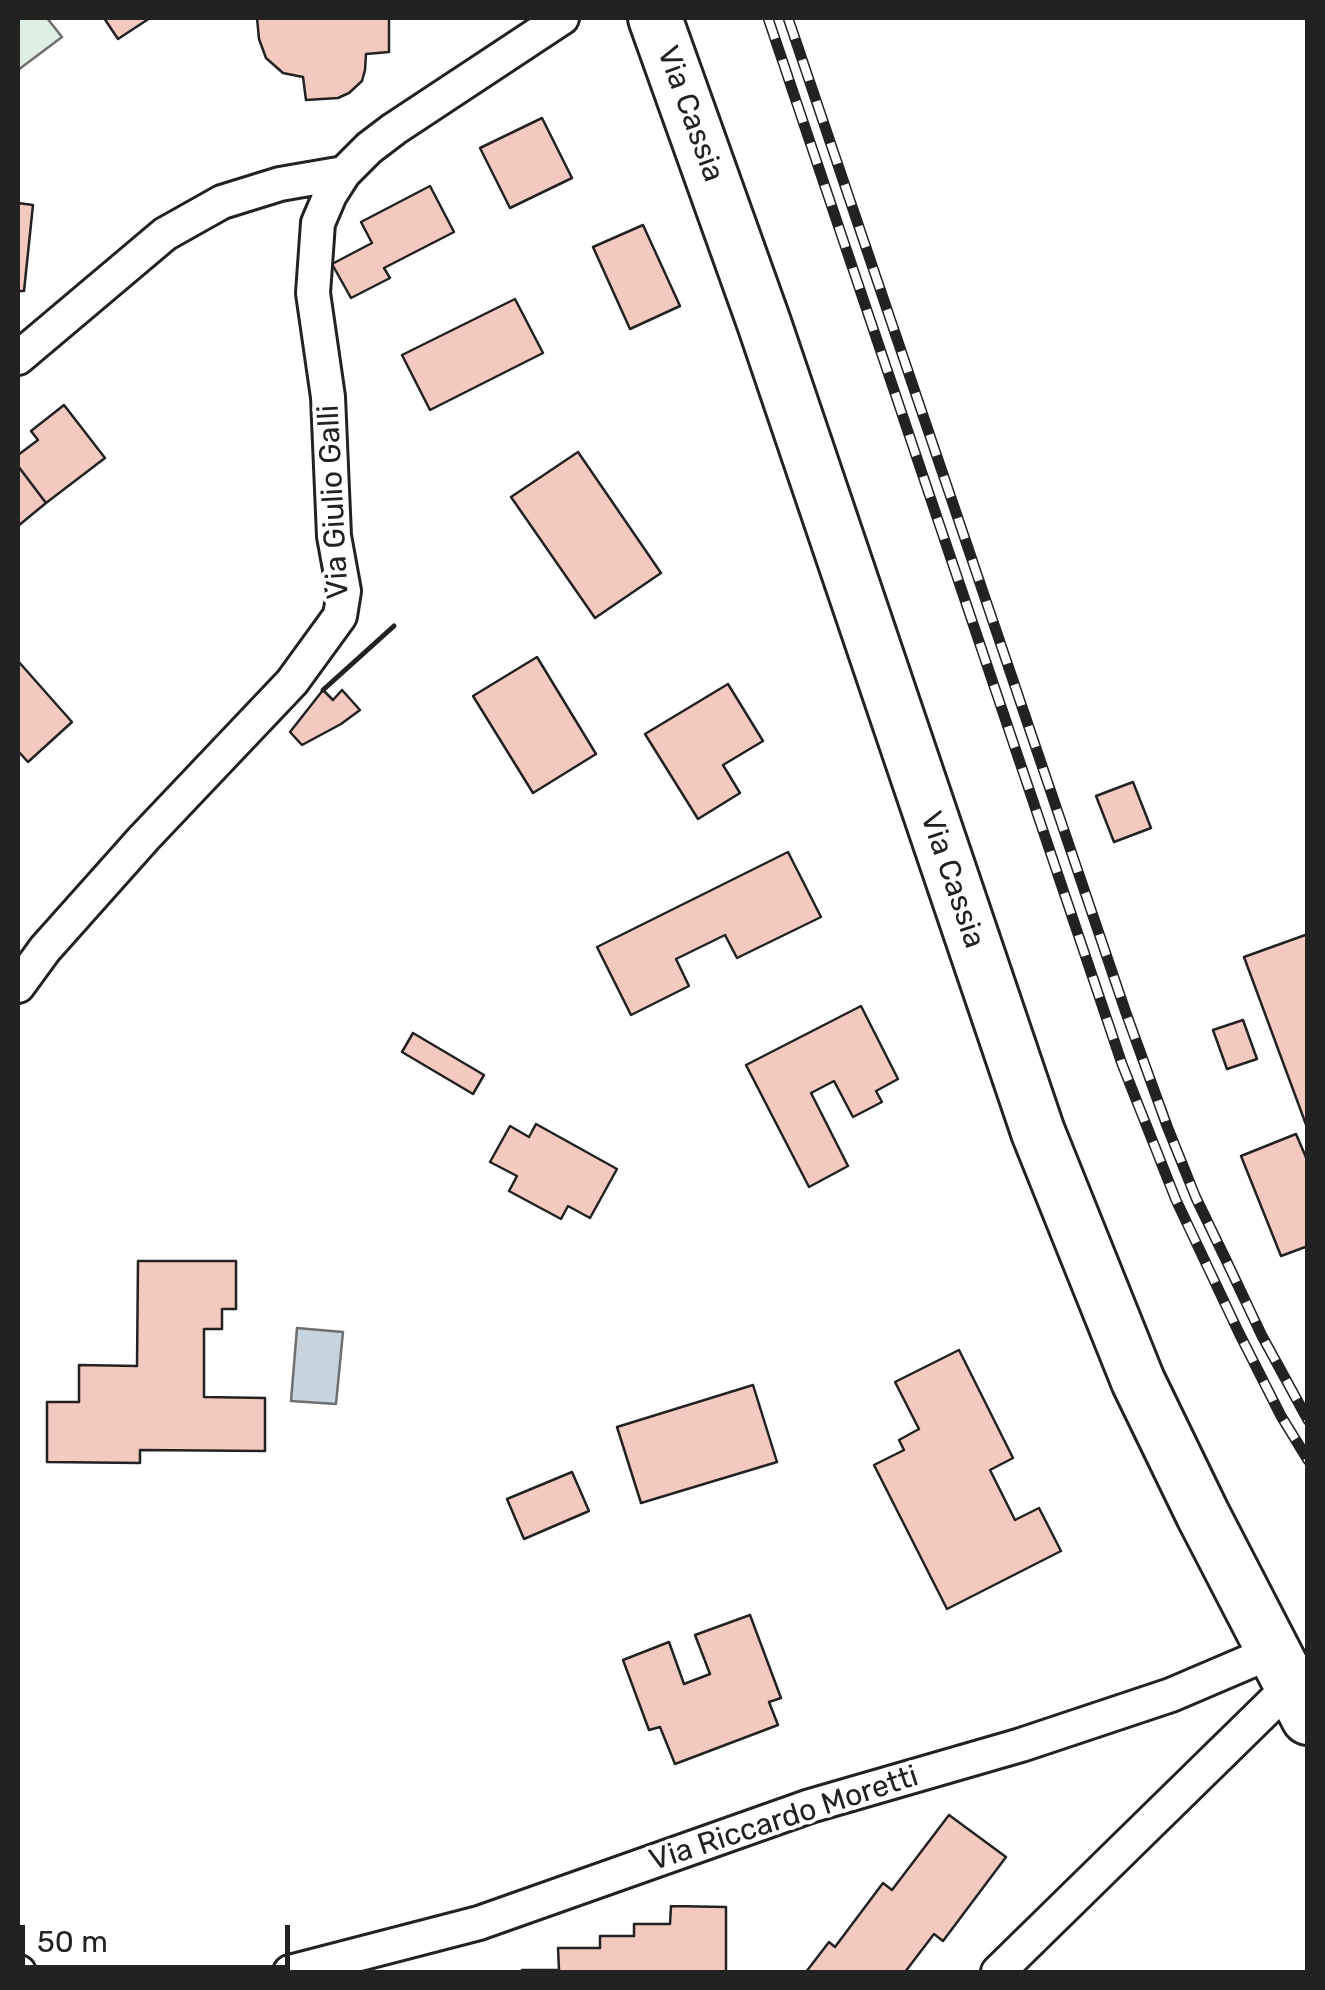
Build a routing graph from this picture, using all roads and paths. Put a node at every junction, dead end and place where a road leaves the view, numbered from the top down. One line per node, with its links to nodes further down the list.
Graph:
1 (562, 18): 3 (street, Via Giulio Galli)
2 (656, 18): 6 (main road, Via Cassia)
3 (344, 173): 4 (street); 5 (street, Via Giulio Galli)
4 (18, 358)
5 (18, 986)
6 (1291, 1685): 7 (street, Via Riccardo Moretti); 8 (street)
7 (290, 1972)
8 (998, 1972)

